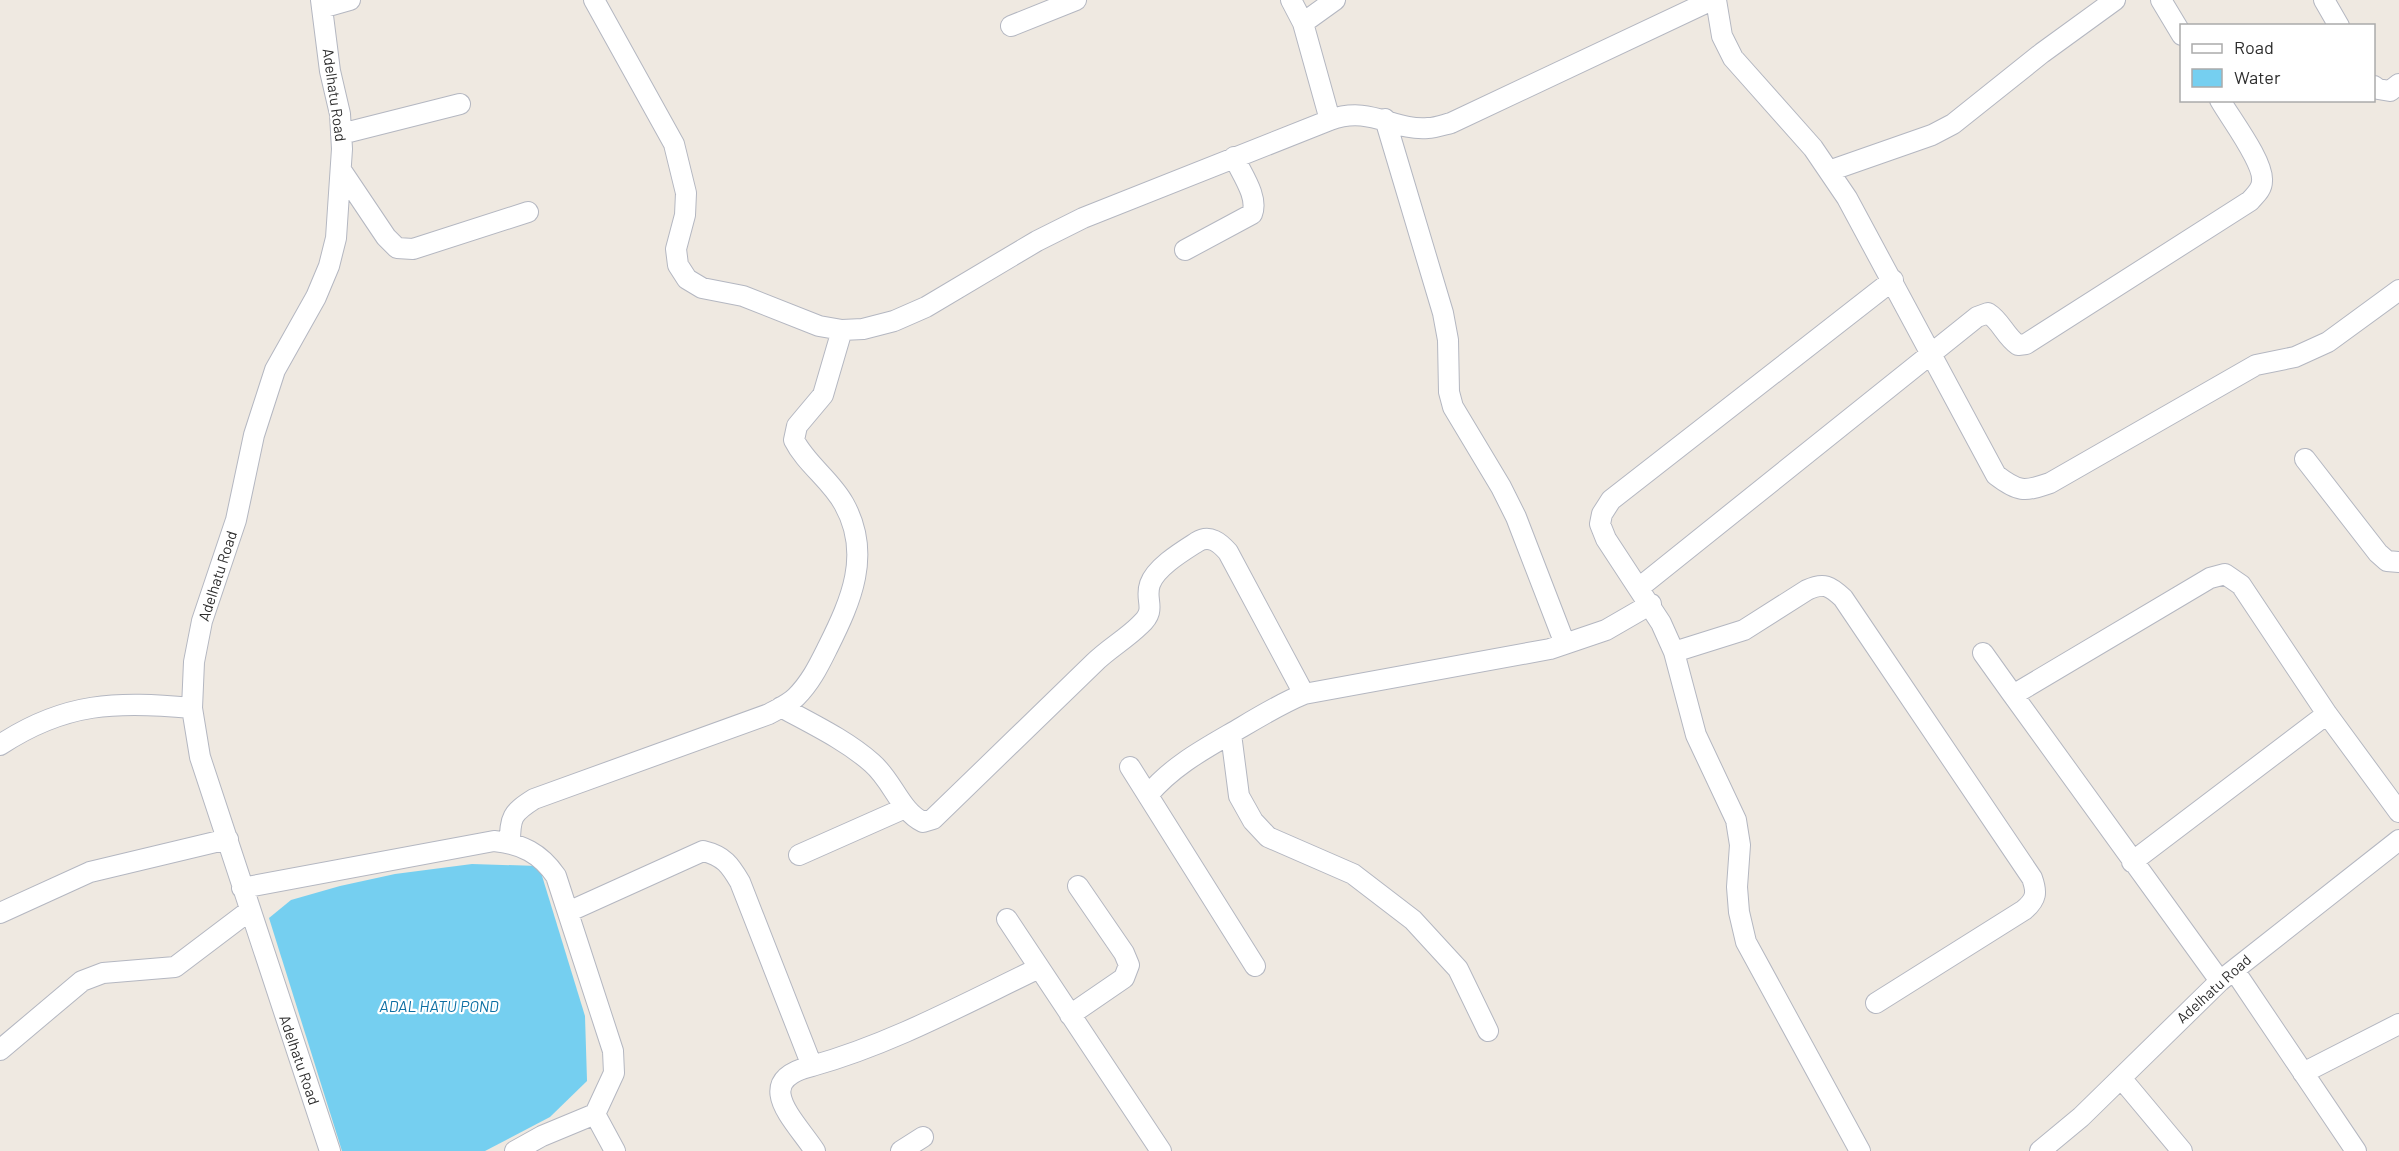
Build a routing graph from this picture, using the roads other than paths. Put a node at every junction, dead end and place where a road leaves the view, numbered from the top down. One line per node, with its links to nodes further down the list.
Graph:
1 (350, 0): 10 (street)
2 (594, 0): 29 (street)
3 (1076, 0): 13 (street)
4 (1291, 0): 11 (street)
5 (1335, 0): 11 (street)
6 (1714, 0): 19 (street); 24 (street)
7 (2115, 0): 24 (street)
8 (2161, 0): 14 (street)
9 (2324, 0): 12 (street)
10 (322, 4): 21 (street, Adelhatu Road)
11 (1303, 23): 20 (street)
12 (2338, 24)
13 (1011, 26)
14 (2180, 33)
15 (2399, 84): 16 (street)
16 (2375, 87)
17 (2221, 102): 30 (street)
18 (460, 104): 21 (street)
19 (1385, 119): 20 (street); 35 (street)
20 (1330, 120): 22 (street)
21 (341, 134): 23 (street, Adelhatu Road)
22 (1234, 157): 26 (street); 29 (street)
23 (341, 170): 25 (street); 41 (street, Adelhatu Road)
24 (1829, 171): 27 (street)
25 (528, 212)
26 (1185, 250)
27 (1893, 280): 30 (street); 33 (street)
28 (2399, 290): 30 (street)
29 (842, 330): 40 (street)
30 (1930, 353): 33 (street)
31 (2305, 459): 32 (street)
32 (2399, 562)
33 (1640, 587): 34 (street)
34 (1651, 604): 35 (street); 36 (street)
35 (1565, 644): 38 (street)
36 (1674, 652): 63 (street); 73 (street)
37 (1983, 653): 39 (street)
38 (1304, 694): 43 (street); 47 (street)
39 (2013, 695): 42 (street); 53 (street)
40 (781, 707): 47 (street); 51 (street)
41 (192, 708): 44 (street); 49 (street, Adelhatu Road)
42 (2327, 714): 48 (street); 53 (street)
43 (1231, 734): 46 (street); 66 (street)
44 (0, 745)
45 (1130, 768): 46 (street)
46 (1148, 795): 60 (street)
47 (905, 808): 52 (street)
48 (2399, 812)
49 (228, 839): 55 (street, Adelhatu Road); 58 (street)
50 (2399, 840): 62 (street, Adelhatu Road)
51 (510, 843): 55 (street); 57 (street)
52 (799, 855)
53 (2132, 862): 62 (street)
54 (1078, 886): 64 (street)
55 (242, 888): 56 (street, Adelhatu Road)
56 (249, 910): 67 (street); 74 (street, Adelhatu Road)
57 (568, 912): 68 (street); 71 (street)
58 (0, 913)
59 (1007, 919): 61 (street)
60 (1255, 966)
61 (1039, 968): 64 (street); 68 (street)
62 (2227, 975): 69 (street); 70 (street, Adelhatu Road)
63 (1876, 1003)
64 (1071, 1016): 79 (street)
65 (2399, 1023): 69 (street)
66 (1488, 1031)
67 (0, 1050)
68 (812, 1066): 77 (street)
69 (2302, 1073): 82 (street)
70 (2121, 1078): 80 (street, Adelhatu Road); 81 (street)
71 (595, 1114): 75 (street); 76 (street)
72 (923, 1137): 78 (street)
73 (1854, 1149)
74 (330, 1151)
75 (515, 1151)
76 (615, 1151)
77 (815, 1151)
78 (901, 1151)
79 (1161, 1151)
80 (2040, 1151)
81 (2182, 1151)
82 (2356, 1151)

